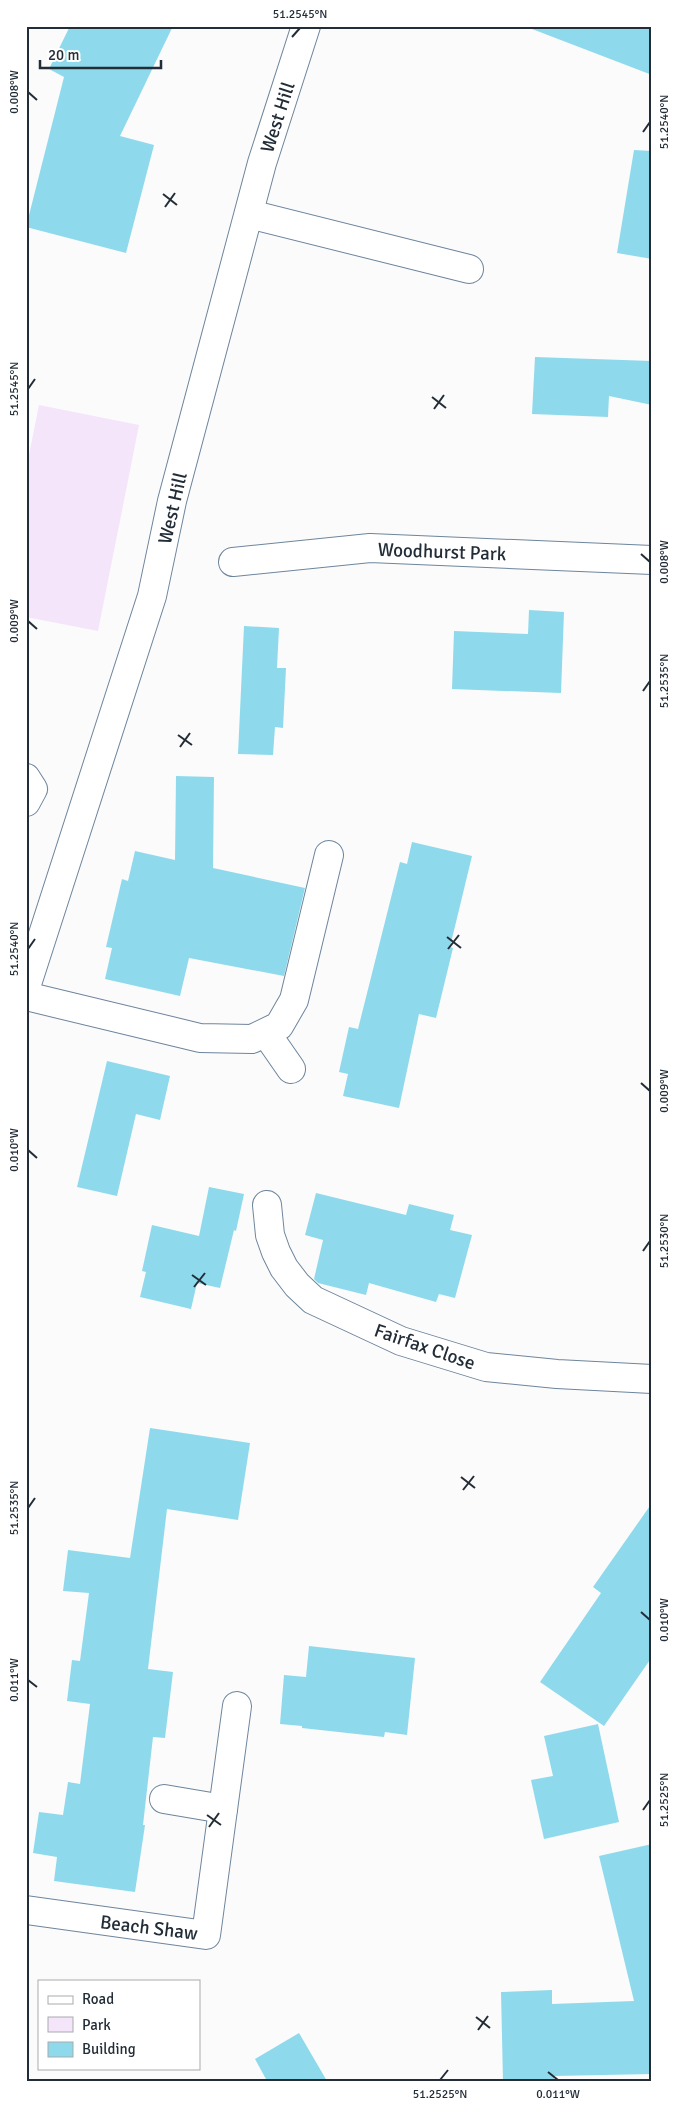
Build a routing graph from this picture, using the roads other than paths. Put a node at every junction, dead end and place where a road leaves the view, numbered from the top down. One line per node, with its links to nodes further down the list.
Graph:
1 (306, 26): 2 (street, West Hill)
2 (249, 214): 3 (street); 9 (street, West Hill)
3 (469, 269)
4 (652, 560): 5 (street, Woodhurst Park)
5 (233, 562)
6 (26, 778): 7 (street)
7 (26, 802)
8 (329, 855): 11 (street)
9 (26, 987)
10 (26, 996): 11 (street)
11 (266, 1033): 12 (street)
12 (291, 1069)
13 (267, 1205): 14 (street, Fairfax Close)
14 (652, 1379)
15 (237, 1706): 17 (street, Beach Shaw)
16 (164, 1799): 17 (street)
17 (223, 1809): 18 (street, Beach Shaw)
18 (26, 1910)

